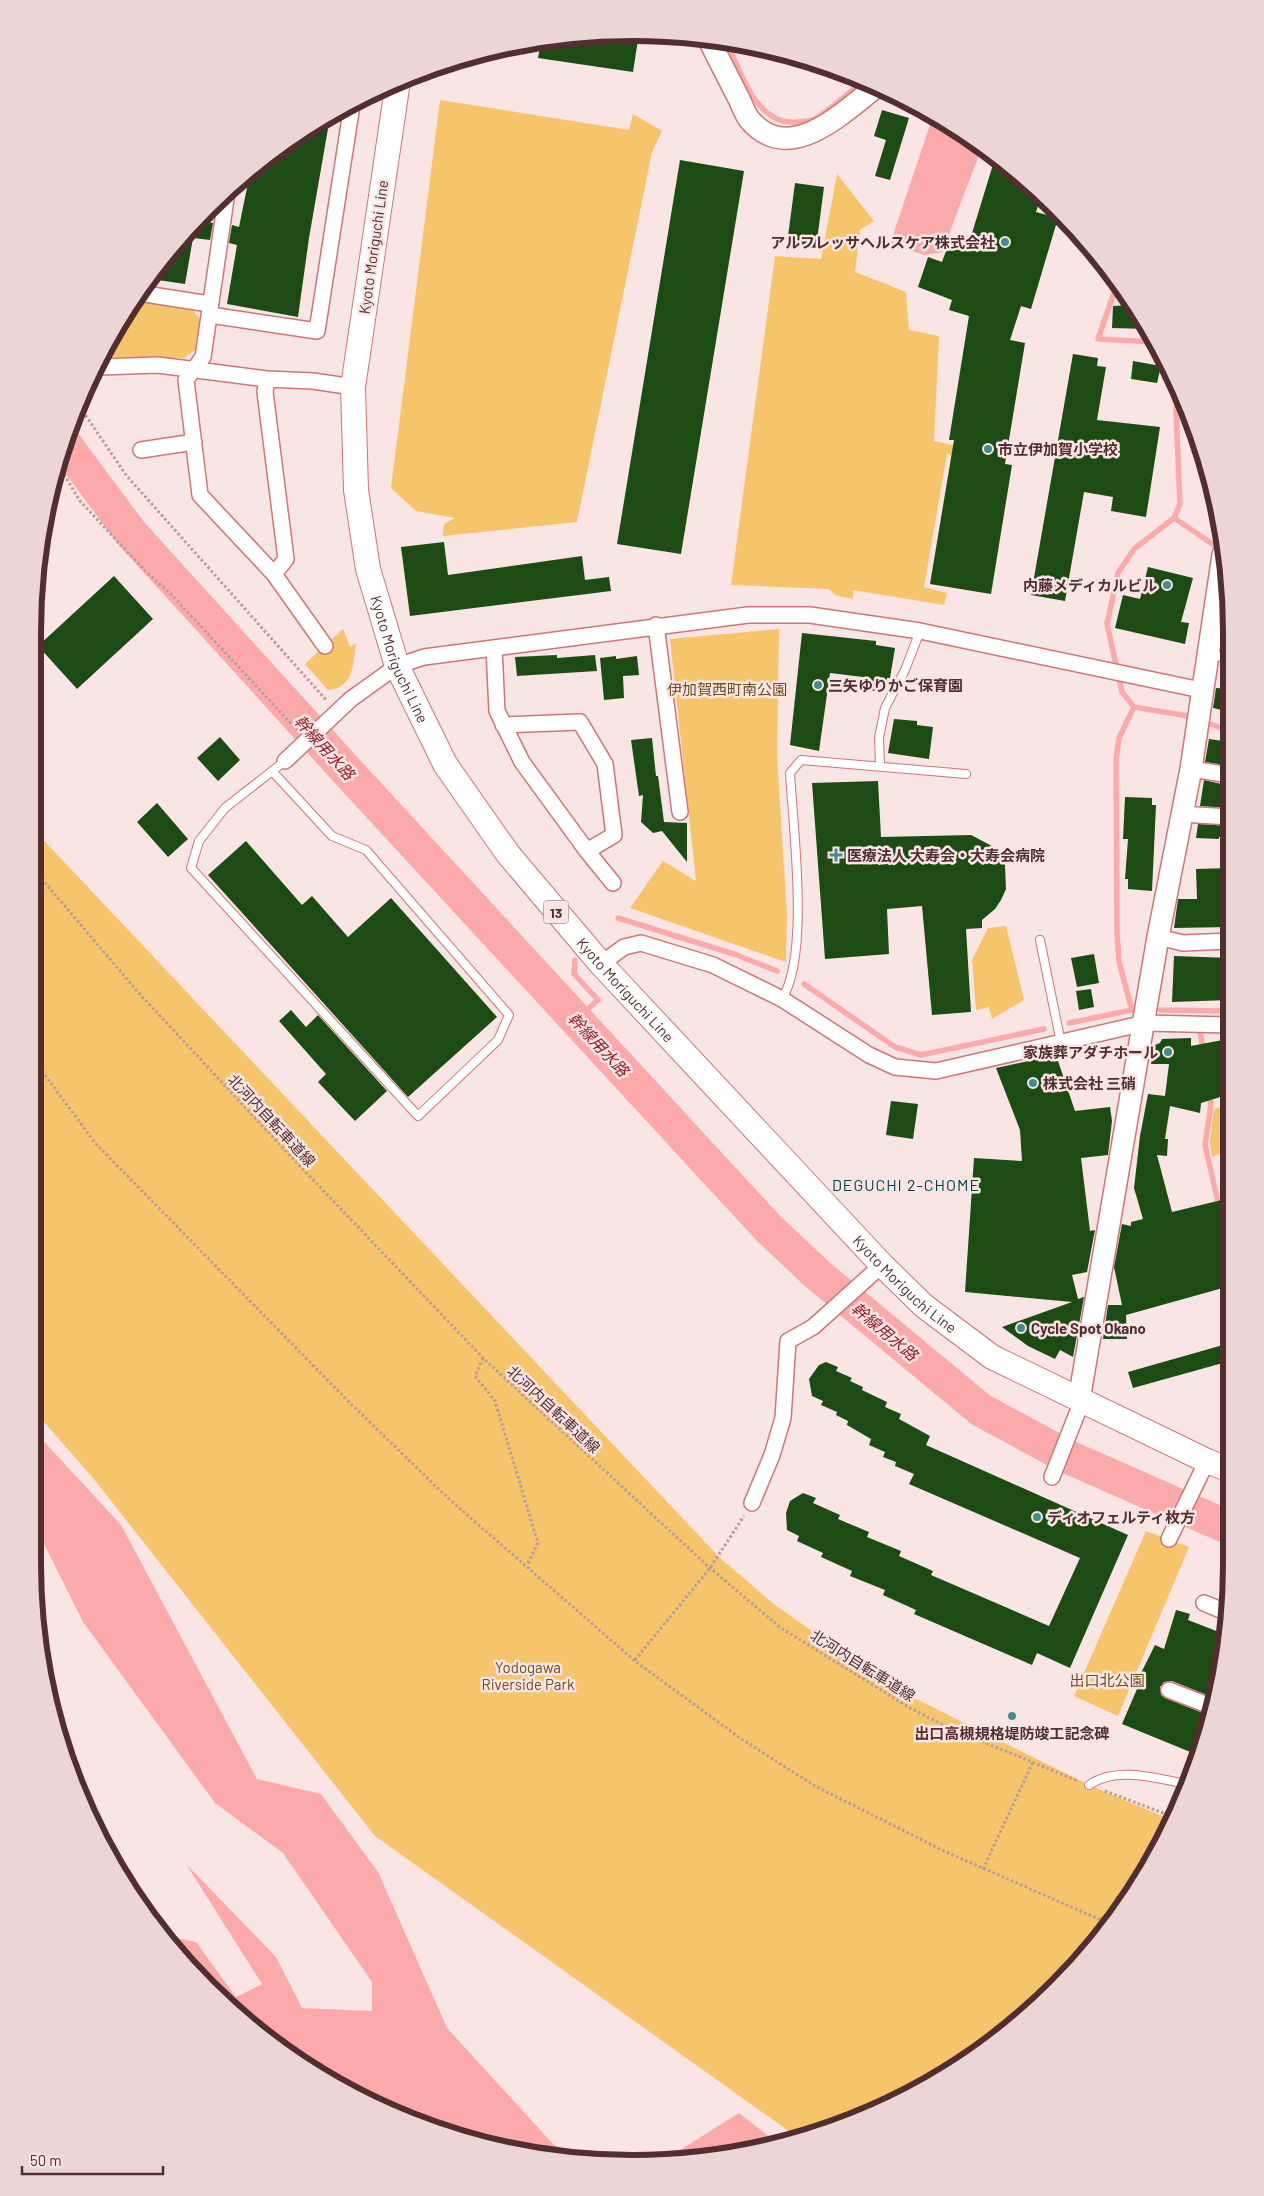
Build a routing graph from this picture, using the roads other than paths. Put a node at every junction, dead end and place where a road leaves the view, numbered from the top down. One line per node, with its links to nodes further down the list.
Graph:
1 (712, 47): 3 (street)
2 (397, 90): 11 (main road, Kyoto Moriguchi Line / 13)
3 (869, 91)
4 (351, 113): 7 (street)
5 (225, 203): 7 (street)
6 (147, 295): 7 (street)
7 (210, 310): 9 (street)
8 (104, 367): 9 (street)
9 (195, 369): 10 (street); 12 (street)
10 (267, 379): 11 (street); 14 (street)
11 (353, 387): 22 (main road, Kyoto Moriguchi Line / 13)
12 (194, 442): 13 (street); 14 (street)
13 (140, 450)
14 (274, 574): 18 (street)
15 (1220, 576): 20 (street)
16 (656, 625): 17 (street); 19 (street); 31 (street)
17 (920, 631): 23 (street); 26 (lane)
18 (325, 646)
19 (494, 648): 22 (street); 24 (street)
20 (1207, 655): 21 (lane); 23 (street)
21 (1223, 657)
22 (397, 666): 25 (street); 39 (main road, Kyoto Moriguchi Line / 13)
23 (1201, 690): 27 (street)
24 (503, 725): 34 (street); 34 (street)
25 (285, 761): 28 (lane)
26 (880, 765): 29 (lane); 40 (lane)
27 (1191, 768): 30 (street); 32 (street)
28 (272, 771): 28 (lane)
29 (966, 774)
30 (1223, 775)
31 (680, 812)
32 (1181, 814): 33 (street); 36 (street)
33 (1223, 817)
34 (587, 851): 35 (street)
35 (613, 883)
36 (1158, 937): 38 (street); 41 (street)
37 (1040, 940): 43 (lane)
38 (1223, 941)
39 (601, 964): 40 (street); 44 (main road, Kyoto Moriguchi Line / 13)
40 (782, 999): 43 (street)
41 (1145, 1023): 42 (street); 43 (street); 45 (street)
42 (1223, 1025)
43 (1061, 1043)
44 (877, 1270): 45 (main road, Kyoto Moriguchi Line / 13); 49 (street)
45 (1079, 1405): 46 (main road, Kyoto Moriguchi Line / 13); 48 (street)
46 (1205, 1467): 47 (main road, Kyoto Moriguchi Line / 13); 50 (street)
47 (1223, 1469)
48 (1052, 1477)
49 (752, 1503)
50 (1170, 1539)
51 (1204, 1603): 52 (street)
52 (1220, 1610)
53 (1169, 1690): 54 (street)
54 (1206, 1704)
55 (1181, 1783): 56 (lane)
56 (1089, 1785)

